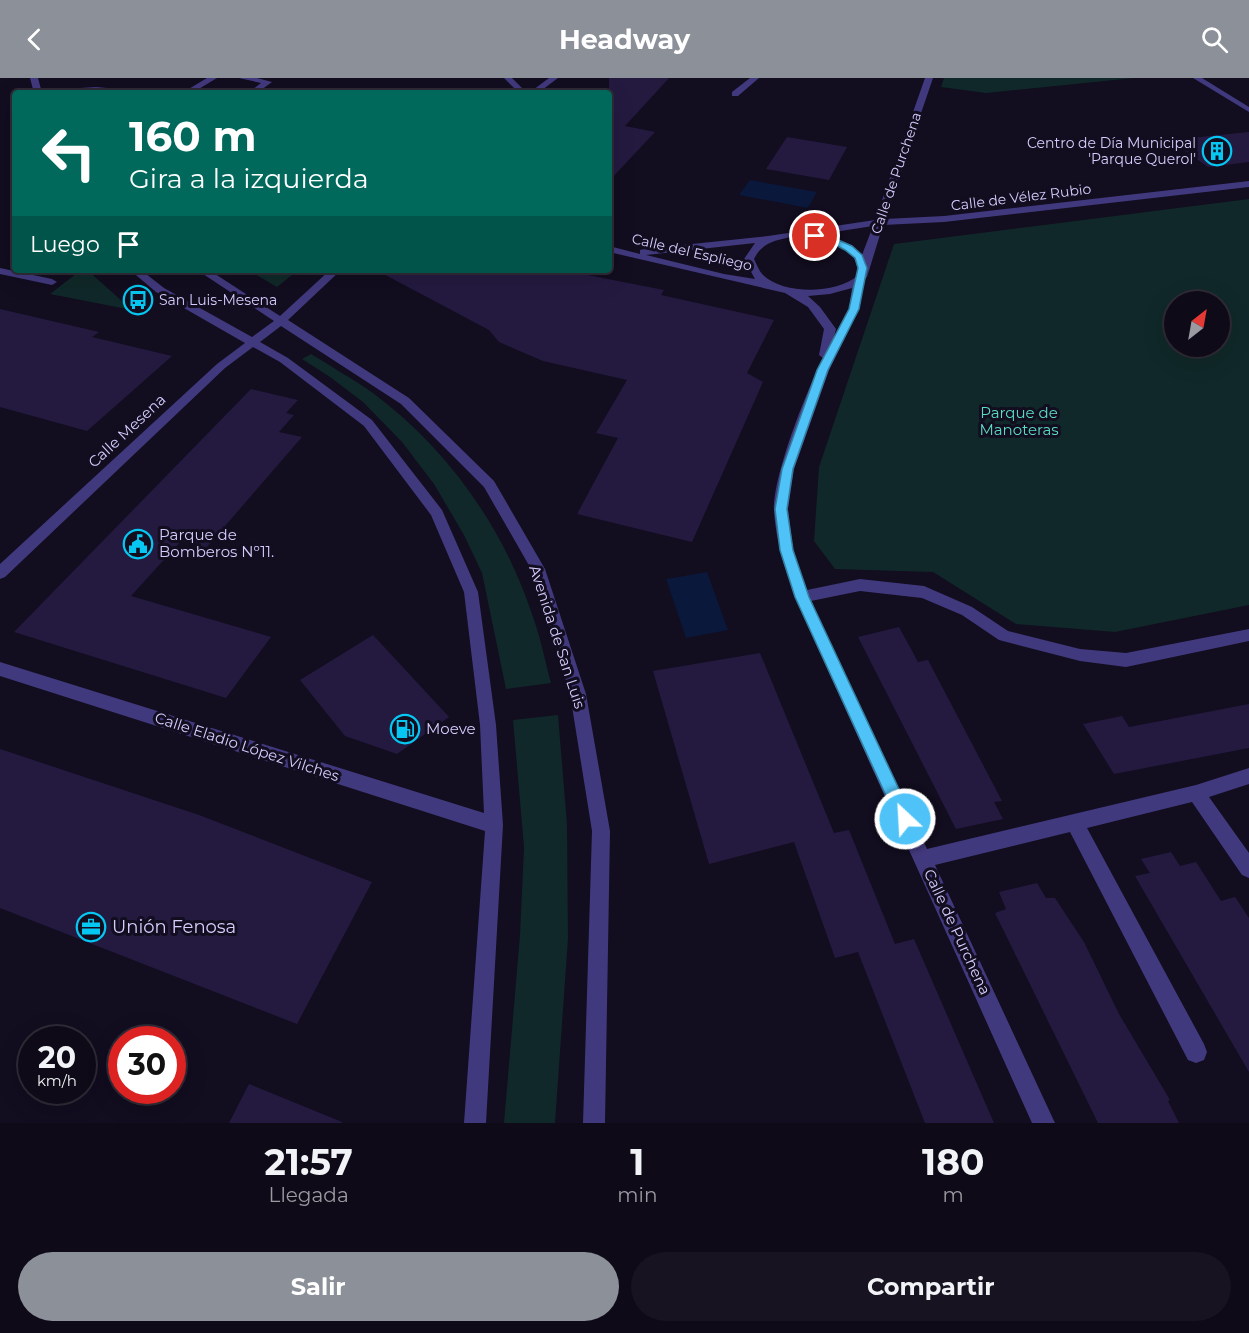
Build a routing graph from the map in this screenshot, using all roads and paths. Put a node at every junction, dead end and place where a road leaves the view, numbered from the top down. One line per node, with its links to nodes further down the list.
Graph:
1 (213, 78): 10 (street)
2 (243, 78): 11 (street)
3 (508, 78): 12 (street)
4 (554, 78): 13 (street)
5 (755, 78): 14 (street)
6 (929, 78): 17 (street, Calle de Purchena)
7 (1197, 78): 15 (street)
8 (65, 89): 9 (street)
9 (107, 90)
10 (191, 90)
11 (256, 90)
12 (520, 90)
13 (536, 90)
14 (735, 94)
15 (1249, 110)
16 (1249, 184): 17 (street, Calle de Vélez Rubio)
17 (880, 222): 18 (street, Calle de Vélez Rubio); 22 (street, Calle de Purchena)
18 (796, 235): 19 (street, Calle de Vélez Rubio); 22 (street)
19 (770, 239): 21 (street); 29 (street)
20 (612, 250): 21 (street, Calle del Espliego)
21 (632, 253): 29 (street, Calle del Espliego)
22 (863, 268): 27 (street, Calle de Purchena)
23 (0, 271): 28 (street)
24 (139, 273): 32 (street)
25 (207, 273): 31 (street, Avenida de San Luis)
26 (333, 273): 31 (street, Calle Mesena)
27 (858, 280): 30 (street); 33 (street, Calle de Purchena)
28 (52, 282)
29 (768, 284): 30 (street, Calle del Espliego)
30 (796, 293): 33 (street, Calle de Purchena)
31 (282, 320): 32 (street, Calle Mesena); 46 (street, Avenida de San Luis)
32 (252, 342): 34 (street, Calle Mesena); 41 (street)
33 (823, 370): 35 (street, Calle de Purchena)
34 (0, 573)
35 (802, 597): 36 (street); 42 (street, Calle de Purchena)
36 (1249, 634)
37 (0, 669): 41 (street, Calle Eladio López Vilches)
38 (1249, 776): 39 (street)
39 (1196, 793): 40 (street); 43 (street)
40 (1075, 823): 42 (street); 44 (street)
41 (494, 825): 45 (street)
42 (923, 860): 47 (street, Calle de Purchena)
43 (1249, 869)
44 (1196, 1052)
45 (475, 1123)
46 (594, 1123)
47 (1044, 1123)

